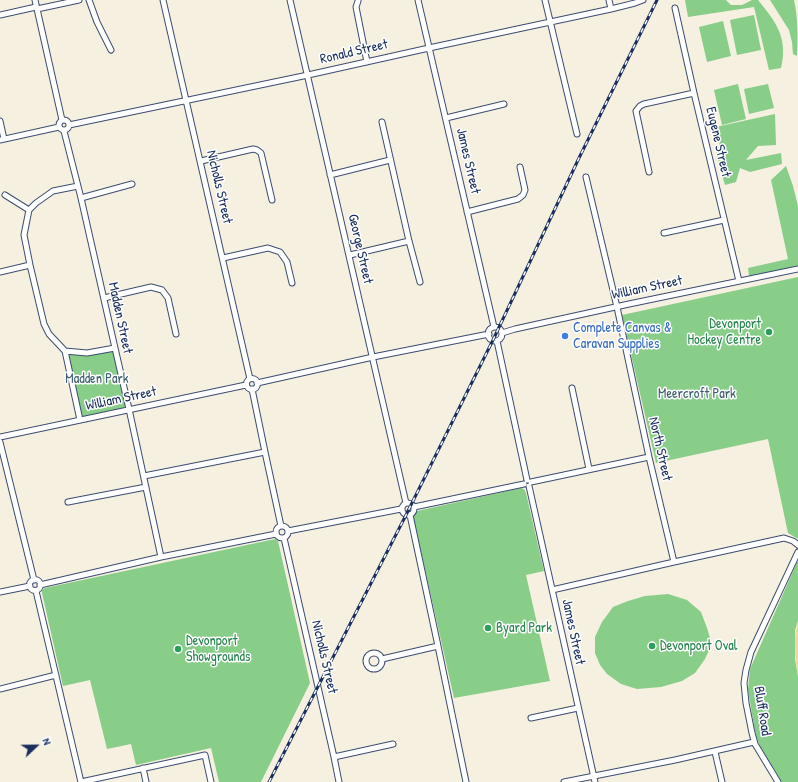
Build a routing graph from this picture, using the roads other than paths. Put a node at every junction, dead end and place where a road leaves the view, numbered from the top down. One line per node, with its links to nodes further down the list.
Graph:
1 (35, 0): 11 (street)
2 (79, 0): 11 (street)
3 (89, 0): 17 (street)
4 (163, 0): 21 (street, Nicholls Street)
5 (290, 0): 19 (street, George Street)
6 (418, 0): 16 (street, James Street)
7 (545, 0): 15 (street)
8 (609, 0): 13 (street)
9 (643, 0): 13 (street, Ronald Street)
10 (358, 1): 18 (street)
11 (37, 8): 14 (street); 24 (street)
12 (675, 8): 20 (street, Eugene Street)
13 (611, 9): 15 (street, Ronald Street)
14 (0, 14)
15 (550, 22): 16 (street, Ronald Street); 30 (street)
16 (429, 48): 18 (street, Ronald Street); 23 (street, James Street)
17 (111, 50)
18 (368, 62): 19 (street, Ronald Street)
19 (308, 75): 21 (street, Ronald Street); 36 (street, George Street)
20 (694, 93): 35 (street); 45 (street, Eugene Street)
21 (186, 101): 27 (street, Ronald Street); 33 (street, Nicholls Street)
22 (504, 104): 23 (street)
23 (446, 118): 44 (street, James Street)
24 (62, 120): 27 (street); 28 (street)
25 (0, 121): 31 (street)
26 (382, 122): 32 (street)
27 (69, 125): 29 (street)
28 (59, 127): 29 (street); 31 (street)
29 (64, 130): 39 (street, Madden Street)
30 (577, 134)
31 (2, 139)
32 (390, 160): 36 (street); 47 (street)
33 (201, 161): 42 (street); 49 (street, Nicholls Street)
34 (520, 167): 44 (street)
35 (649, 172)
36 (330, 175): 48 (street, George Street)
37 (586, 177): 57 (street, North Street)
38 (132, 184): 41 (street)
39 (78, 186): 41 (street, Madden Street); 43 (street)
40 (5, 195): 43 (street)
41 (81, 198): 56 (street, Madden Street)
42 (272, 200)
43 (29, 210): 50 (street)
44 (467, 212): 58 (street, James Street)
45 (724, 220): 46 (street); 53 (street, Eugene Street)
46 (664, 233)
47 (409, 241): 48 (street); 54 (street)
48 (350, 255): 65 (street, George Street)
49 (223, 258): 55 (street); 66 (street, Nicholls Street)
50 (30, 265): 52 (street); 64 (street)
51 (798, 269): 53 (street, William Street)
52 (0, 272)
53 (739, 281): 57 (street, William Street)
54 (420, 282)
55 (292, 283)
56 (104, 298): 60 (street); 63 (street, Madden Street)
57 (616, 307): 59 (street, William Street); 76 (street, North Street)
58 (494, 327): 59 (street); 61 (street)
59 (502, 333): 62 (street)
60 (176, 334)
61 (488, 334): 62 (street); 65 (street)
62 (497, 340): 79 (street, James Street)
63 (115, 348): 64 (street); 71 (street, Madden Street)
64 (65, 351): 72 (street)
65 (373, 357): 67 (street); 82 (street, George Street)
66 (250, 379): 67 (street); 68 (street)
67 (257, 383): 70 (street)
68 (246, 384): 70 (street); 71 (street, William Street)
69 (572, 388): 77 (street)
70 (252, 389): 75 (street)
71 (129, 409): 72 (street, William Street); 78 (street, Madden Street)
72 (80, 420): 73 (street, William Street)
73 (0, 437)
74 (0, 442): 94 (street)
75 (264, 452): 78 (street); 86 (street)
76 (649, 457): 77 (street); 93 (street, North Street)
77 (589, 469): 79 (street)
78 (144, 476): 80 (street, Madden Street)
79 (528, 483): 83 (street); 97 (street, James Street)
80 (146, 487): 81 (street); 92 (street, Madden Street)
81 (68, 502)
82 (406, 503): 83 (street); 84 (street)
83 (414, 507): 85 (street)
84 (401, 509): 85 (street); 87 (street)
85 (410, 515): 100 (street)
86 (281, 526): 87 (street); 88 (street)
87 (288, 531): 89 (street)
88 (276, 534): 89 (street); 92 (street)
89 (284, 538): 109 (street, Nicholls Street)
90 (798, 545): 93 (street)
91 (798, 552): 106 (street, Bluff Road)
92 (161, 558): 95 (street)
93 (674, 562): 97 (street)
94 (34, 580): 95 (street); 96 (street)
95 (40, 585): 98 (street)
96 (30, 586): 98 (street); 99 (street)
97 (552, 590): 104 (street, James Street)
98 (36, 591): 102 (street)
99 (0, 592)
100 (438, 646): 101 (street); 116 (street)
101 (382, 659)
102 (56, 675): 103 (street); 112 (street)
103 (0, 690)
104 (578, 708): 105 (street); 111 (street, James Street)
105 (531, 718)
106 (754, 742): 108 (street); 120 (street, Bluff Road)
107 (393, 744): 109 (street)
108 (715, 752): 111 (street); 119 (street)
109 (334, 757): 115 (street, Nicholls Street)
110 (143, 768): 112 (street); 113 (street); 114 (street)
111 (594, 776): 117 (street); 118 (street, James Street)
112 (81, 782)
113 (146, 782)
114 (211, 782)
115 (339, 782)
116 (466, 782)
117 (564, 782)
118 (595, 782)
119 (722, 782)
120 (778, 782)

